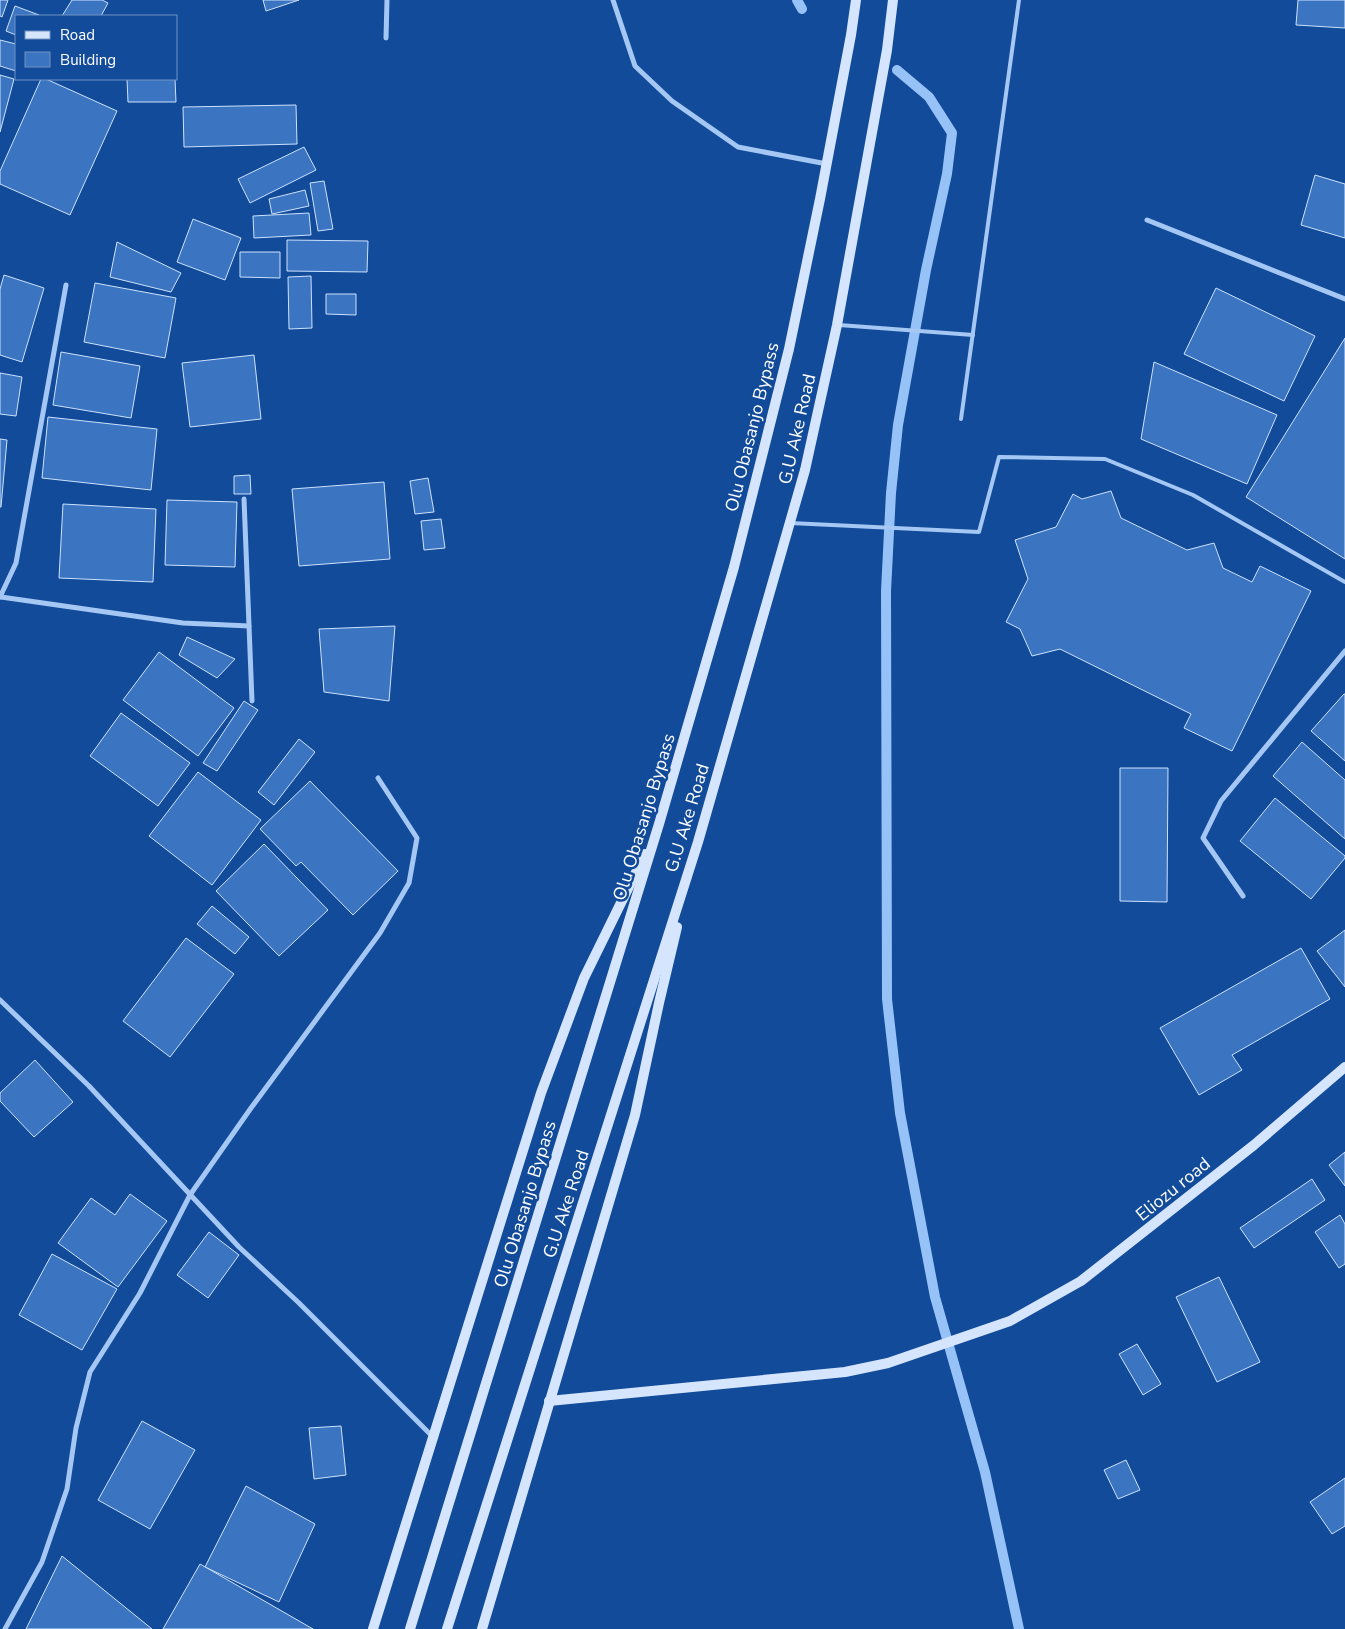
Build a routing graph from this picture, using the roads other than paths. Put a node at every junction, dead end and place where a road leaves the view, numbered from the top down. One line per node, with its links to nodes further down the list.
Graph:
1 (387, 0): 6 (street)
2 (614, 0): 7 (street)
3 (856, 0): 7 (main road, Olu Obasanjo Bypass)
4 (893, 0): 11 (main road, G.U Ake Road)
5 (1018, 0): 12 (lane)
6 (386, 38)
7 (827, 164): 22 (main road, Olu Obasanjo Bypass)
8 (1147, 220): 10 (street)
9 (66, 285): 17 (street)
10 (1345, 300)
11 (837, 325): 12 (lane); 15 (main road, G.U Ake Road)
12 (973, 335): 13 (lane)
13 (961, 419)
14 (244, 499): 18 (street)
15 (790, 523): 16 (lane); 23 (main road, G.U Ake Road)
16 (1345, 582)
17 (0, 597): 18 (street)
18 (250, 626): 20 (street)
19 (1345, 651): 24 (street)
20 (252, 701)
21 (378, 778): 27 (street)
22 (659, 824): 29 (main road); 32 (main road, Olu Obasanjo Bypass)
23 (698, 842): 28 (main road); 33 (main road, G.U Ake Road)
24 (1243, 896)
25 (0, 1000): 27 (street)
26 (1345, 1067): 28 (main road, Eliozu road)
27 (190, 1196): 29 (street); 30 (street)
28 (549, 1401): 34 (main road)
29 (433, 1437): 31 (main road)
30 (5, 1629)
31 (373, 1629)
32 (410, 1629)
33 (447, 1629)
34 (482, 1629)

